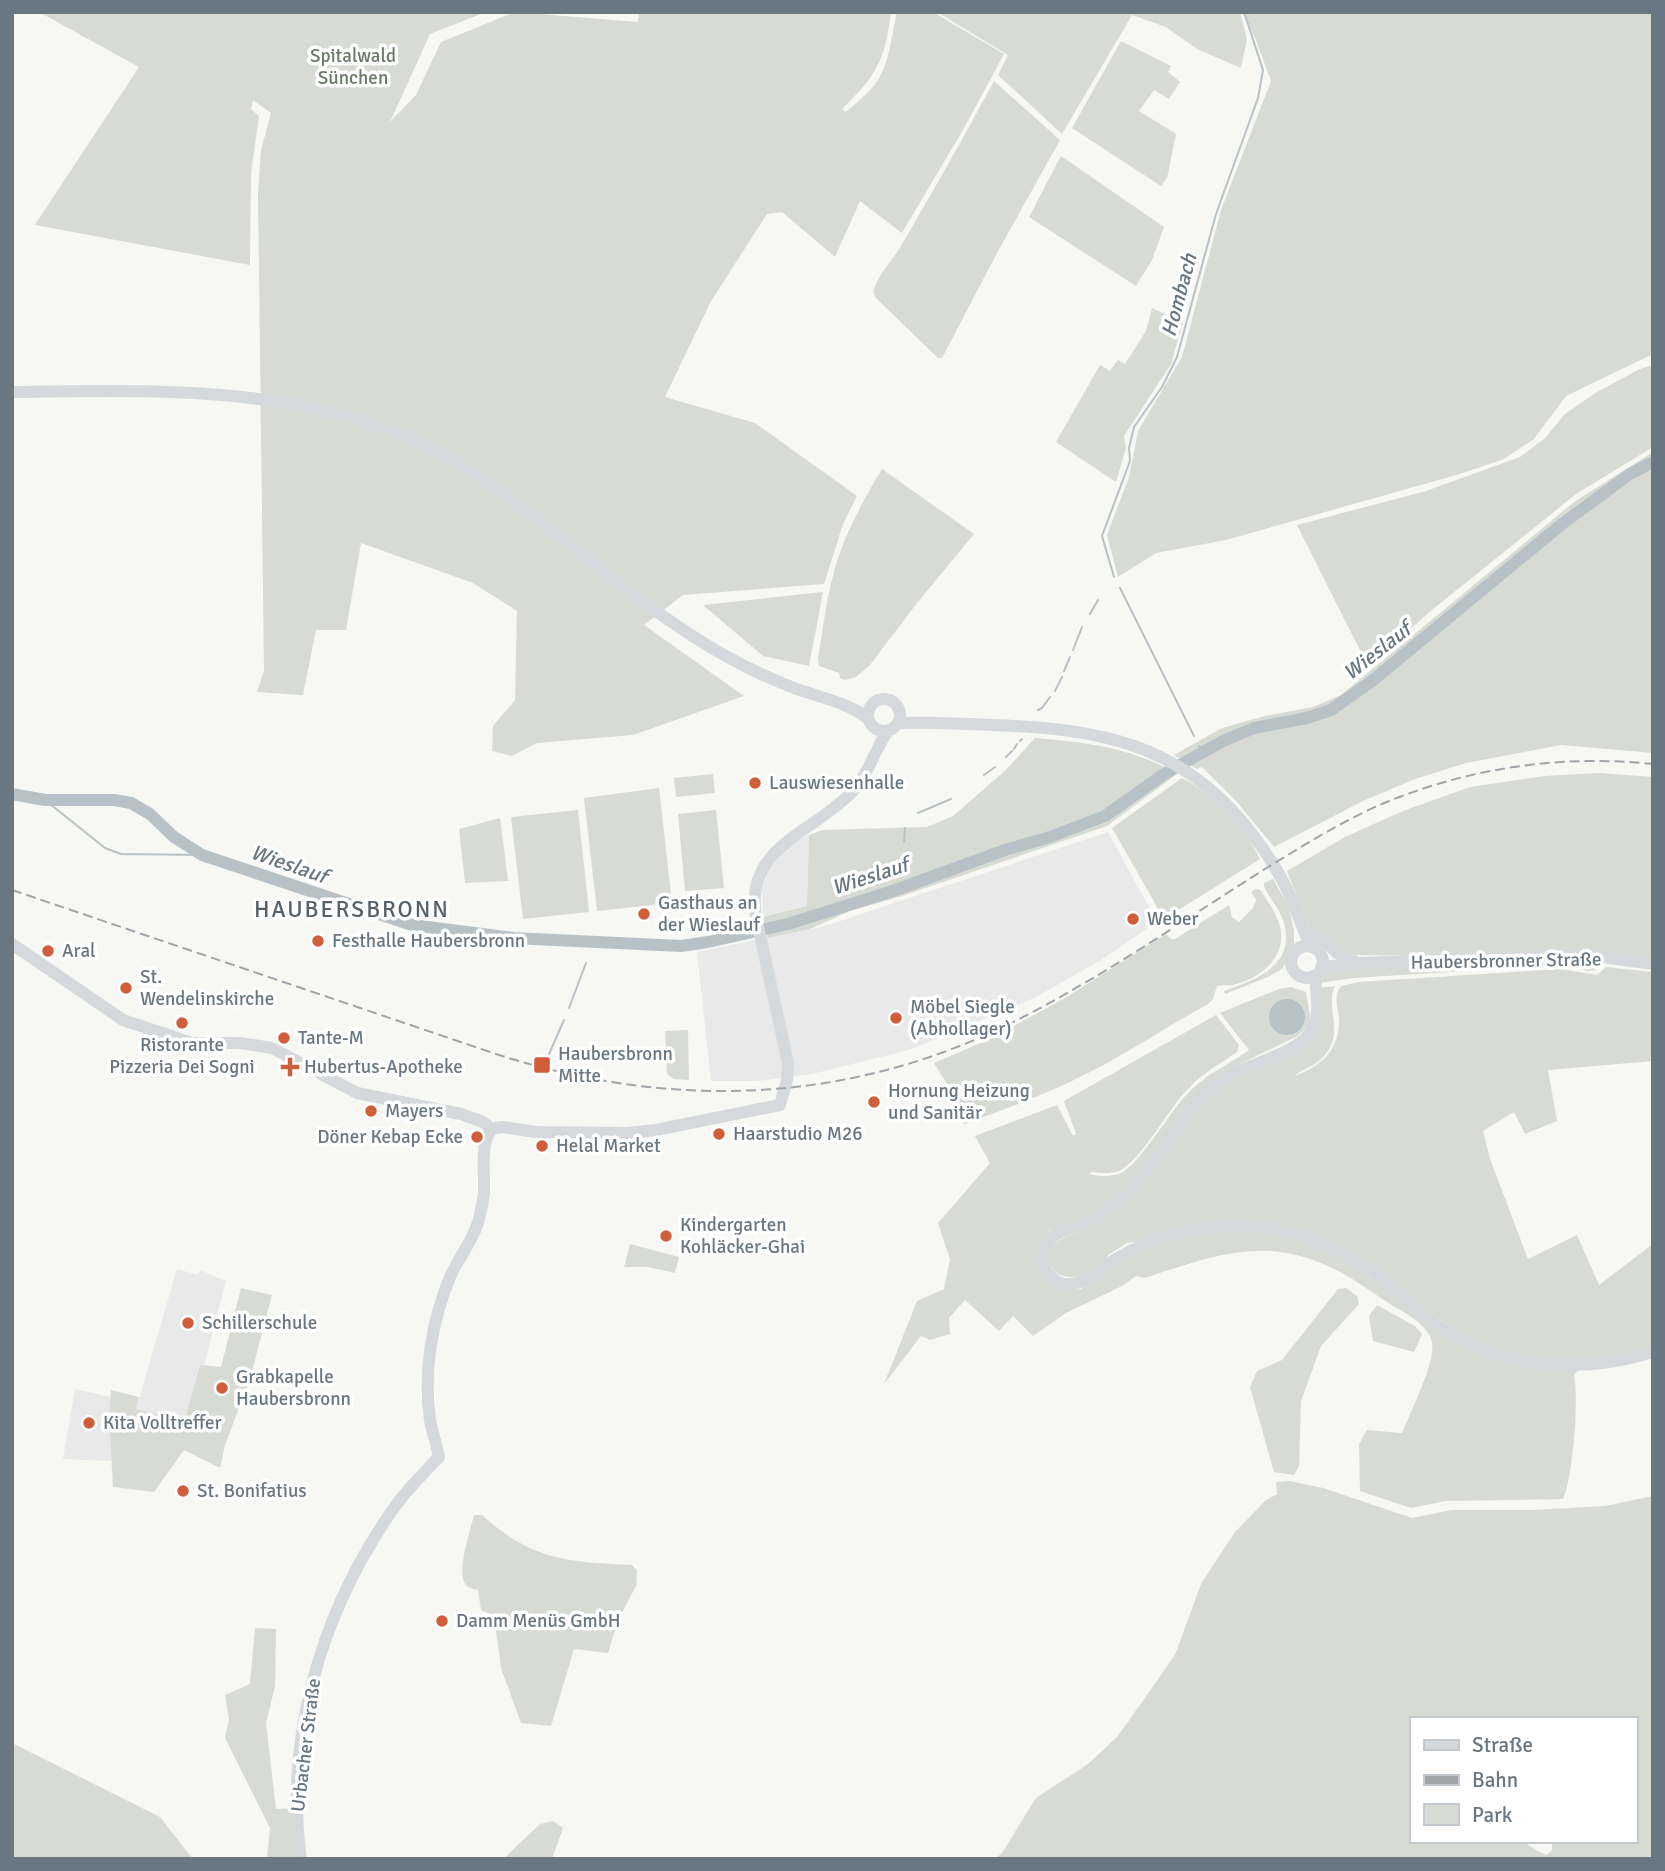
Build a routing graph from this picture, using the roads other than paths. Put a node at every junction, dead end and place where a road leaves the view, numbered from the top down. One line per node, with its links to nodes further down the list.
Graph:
1 (12, 392): 2 (main road)
2 (839, 703): 3 (main road); 5 (main road)
3 (872, 704): 4 (main road); 5 (main road)
4 (895, 721): 5 (main road); 6 (main road); 7 (main road)
5 (871, 723): 6 (main road)
6 (875, 753): 13 (main road)
7 (1301, 924): 9 (main road); 10 (main road)
8 (12, 944): 13 (main road)
9 (1304, 948): 12 (main road); 12 (main road)
10 (1358, 963): 11 (main road, Haubersbronner Straße); 12 (main road, Haubersbronner Straße)
11 (1653, 964)
12 (1315, 969): 14 (main road)
13 (492, 1129): 15 (main road, Urbacher Straße)
14 (1653, 1352)
15 (301, 1859)

